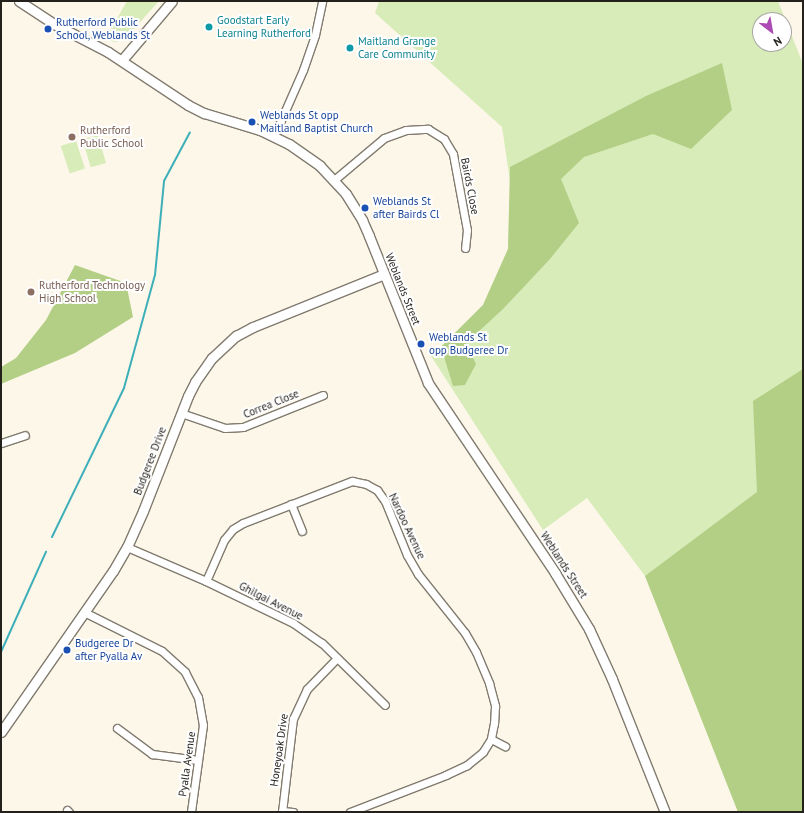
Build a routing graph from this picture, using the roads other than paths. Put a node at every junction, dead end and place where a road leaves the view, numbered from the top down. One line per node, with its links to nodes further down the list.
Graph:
1 (19, 1): 4 (street, Weblands Street)
2 (172, 1): 4 (street)
3 (322, 1): 5 (street)
4 (122, 60): 5 (street, Weblands Street)
5 (274, 136): 6 (street, Weblands Street)
6 (334, 180): 7 (street, Bairds Close); 8 (street, Weblands Street)
7 (465, 248)
8 (384, 274): 10 (street, Budgeree Drive); 29 (street, Weblands Street)
9 (323, 395): 10 (street, Correa Close)
10 (181, 413): 15 (street, Budgeree Drive)
11 (25, 435): 12 (street)
12 (1, 443)
13 (291, 504): 14 (street); 16 (street, Nardoo Avenue); 22 (street, Nardoo Avenue)
14 (302, 531)
15 (127, 547): 16 (street, Ghilgai Avenue); 17 (street, Budgeree Drive)
16 (206, 581): 18 (street, Ghilgai Avenue)
17 (84, 612): 21 (street, Budgeree Drive); 24 (street, Pyalla Avenue)
18 (337, 658): 19 (street, Ghilgai Avenue); 25 (street, Honeyoak Drive)
19 (385, 705)
20 (117, 728): 24 (street)
21 (1, 732)
22 (491, 739): 23 (street); 28 (street)
23 (505, 746)
24 (198, 760): 26 (street, Pyalla Avenue)
25 (282, 811): 27 (street)
26 (191, 812)
27 (293, 812)
28 (350, 812)
29 (665, 812)

